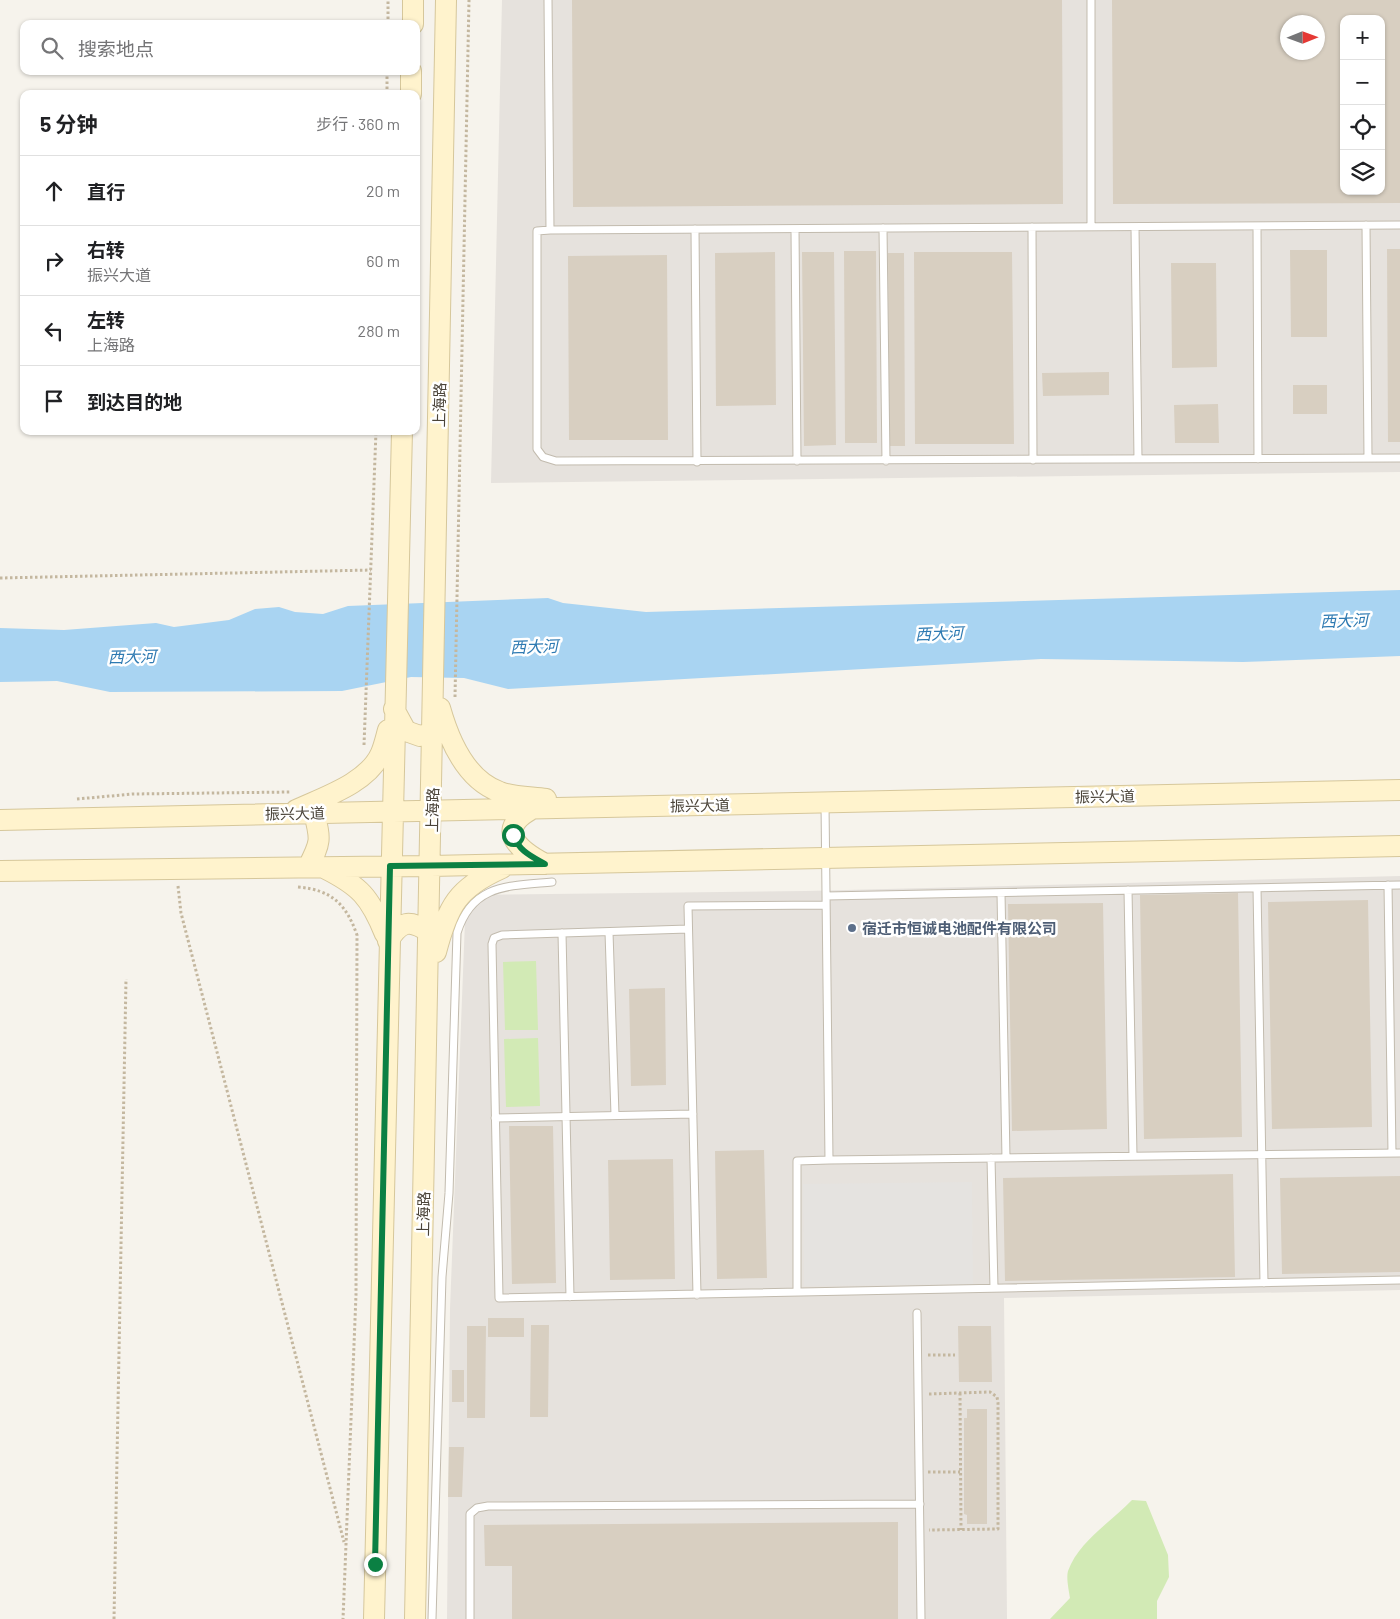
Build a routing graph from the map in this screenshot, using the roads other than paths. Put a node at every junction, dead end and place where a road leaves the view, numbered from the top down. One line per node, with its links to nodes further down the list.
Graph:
1 (413, 0): 5 (main road)
2 (446, 0): 27 (main road, 上海路)
3 (548, 0): 16 (lane)
4 (1091, 0): 12 (lane)
5 (413, 20)
6 (411, 75): 7 (main road)
7 (411, 90)
8 (1366, 225): 9 (lane); 10 (lane); 19 (lane)
9 (1400, 225)
10 (1257, 226): 13 (lane); 22 (lane)
11 (1032, 227): 12 (lane); 14 (lane); 23 (lane)
12 (1091, 227): 13 (lane)
13 (1135, 227): 21 (lane)
14 (883, 228): 15 (lane); 25 (lane)
15 (795, 229): 17 (lane); 24 (lane)
16 (550, 230): 17 (lane); 26 (lane)
17 (695, 230): 26 (lane)
18 (402, 435): 28 (main road)
19 (1368, 458): 20 (lane); 22 (lane)
20 (1400, 458)
21 (1138, 459): 22 (lane); 23 (lane)
22 (1258, 459)
23 (1033, 460): 25 (lane)
24 (797, 461): 25 (lane); 26 (lane)
25 (886, 461)
26 (696, 462)
27 (434, 689): 29 (main road, 上海路); 32 (main road)
28 (394, 709): 29 (main road); 35 (main road); 37 (main road)
29 (434, 732): 34 (main road, 上海路)
30 (1400, 790): 31 (main road, 振兴大道)
31 (825, 802): 32 (main road, 振兴大道); 40 (lane)
32 (600, 807): 33 (main road, 振兴大道)
33 (534, 808): 34 (main road, 振兴大道); 46 (main road)
34 (432, 810): 35 (main road, 振兴大道); 43 (main road, 上海路)
35 (392, 811): 36 (main road, 振兴大道); 42 (main road)
36 (314, 813): 37 (main road, 振兴大道); 44 (main road)
37 (287, 814): 38 (main road, 振兴大道)
38 (0, 820)
39 (1400, 846): 40 (main road)
40 (826, 858): 46 (main road); 52 (lane)
41 (511, 864): 43 (main road); 46 (main road); 59 (main road)
42 (390, 866): 43 (main road); 44 (main road); 58 (main road)
43 (431, 866): 55 (main road, 上海路)
44 (315, 867): 45 (main road); 58 (main road)
45 (0, 872)
46 (549, 873): 80 (lane)
47 (1388, 885): 48 (lane); 49 (lane); 64 (lane)
48 (1400, 885)
49 (1257, 888): 50 (lane); 65 (lane)
50 (1128, 890): 51 (lane); 66 (lane)
51 (1001, 893): 52 (lane); 68 (lane)
52 (826, 896): 53 (lane)
53 (826, 905): 54 (lane); 69 (lane)
54 (688, 929): 56 (lane); 60 (lane)
55 (429, 932): 58 (main road); 59 (main road, 上海路)
56 (609, 932): 57 (lane); 61 (lane)
57 (562, 933): 62 (lane); 63 (lane)
58 (388, 941): 78 (main road)
59 (428, 983): 79 (main road, 上海路)
60 (692, 1114): 61 (lane); 74 (lane)
61 (615, 1115): 62 (lane)
62 (566, 1116): 63 (lane); 75 (lane)
63 (495, 1118): 75 (lane)
64 (1396, 1153): 65 (lane)
65 (1262, 1154): 66 (lane); 71 (lane)
66 (1133, 1156): 68 (lane)
67 (991, 1158): 68 (lane); 69 (lane); 72 (lane)
68 (1006, 1158)
69 (829, 1160): 73 (lane)
70 (1400, 1280): 71 (lane)
71 (1264, 1283): 72 (lane)
72 (994, 1288): 73 (lane)
73 (797, 1292): 74 (lane)
74 (697, 1295): 75 (lane)
75 (570, 1297)
76 (917, 1313): 77 (lane)
77 (920, 1504): 81 (lane); 82 (lane)
78 (374, 1619)
79 (415, 1619)
80 (432, 1619)
81 (470, 1619)
82 (921, 1619)

